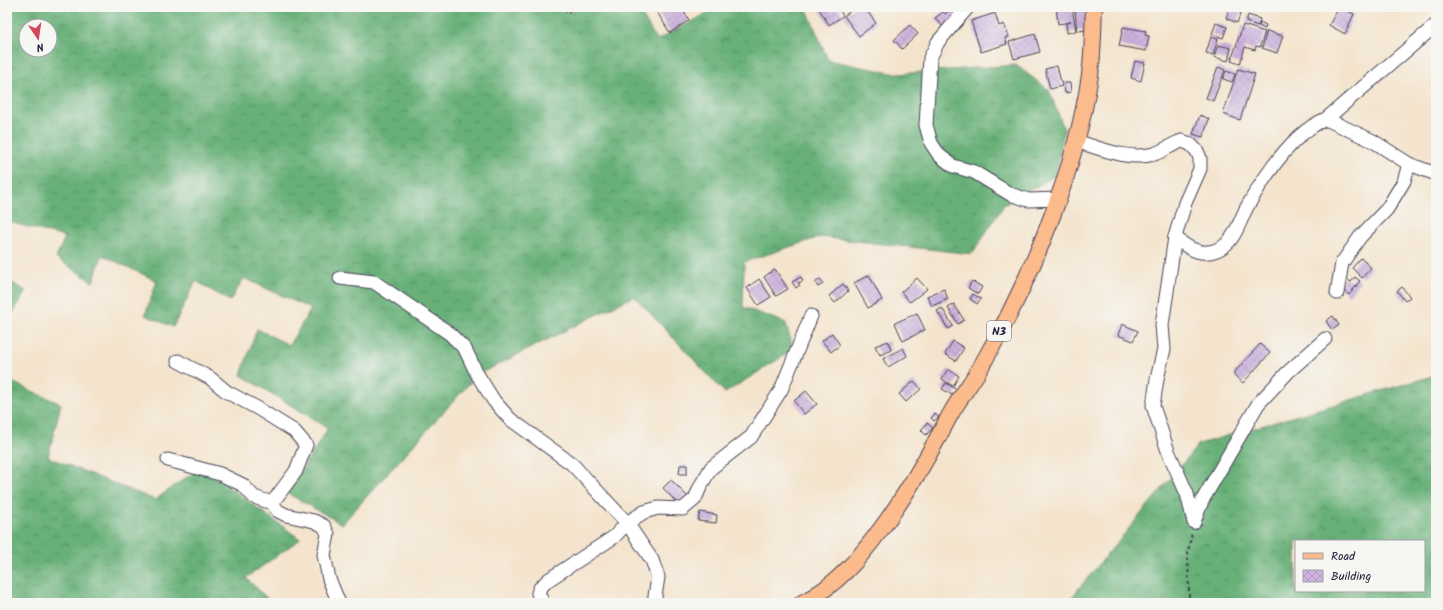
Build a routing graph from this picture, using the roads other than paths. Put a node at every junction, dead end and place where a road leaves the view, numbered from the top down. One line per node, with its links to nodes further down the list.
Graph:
1 (968, 7): 8 (street)
2 (1094, 7): 5 (main road, N3)
3 (1436, 25): 4 (street)
4 (1326, 119): 6 (street); 9 (street)
5 (1075, 141): 8 (main road, N3); 9 (street)
6 (1409, 164): 7 (street); 11 (street)
7 (1436, 174)
8 (1059, 199): 21 (main road, N3)
9 (1175, 237): 13 (street)
10 (340, 278): 17 (street)
11 (1337, 293)
12 (811, 316): 17 (street)
13 (1325, 339)
14 (178, 361): 16 (street)
15 (168, 460): 16 (street)
16 (272, 503): 18 (street)
17 (627, 523): 19 (street); 20 (street)
18 (338, 603)
19 (543, 603)
20 (654, 603)
21 (802, 603)

